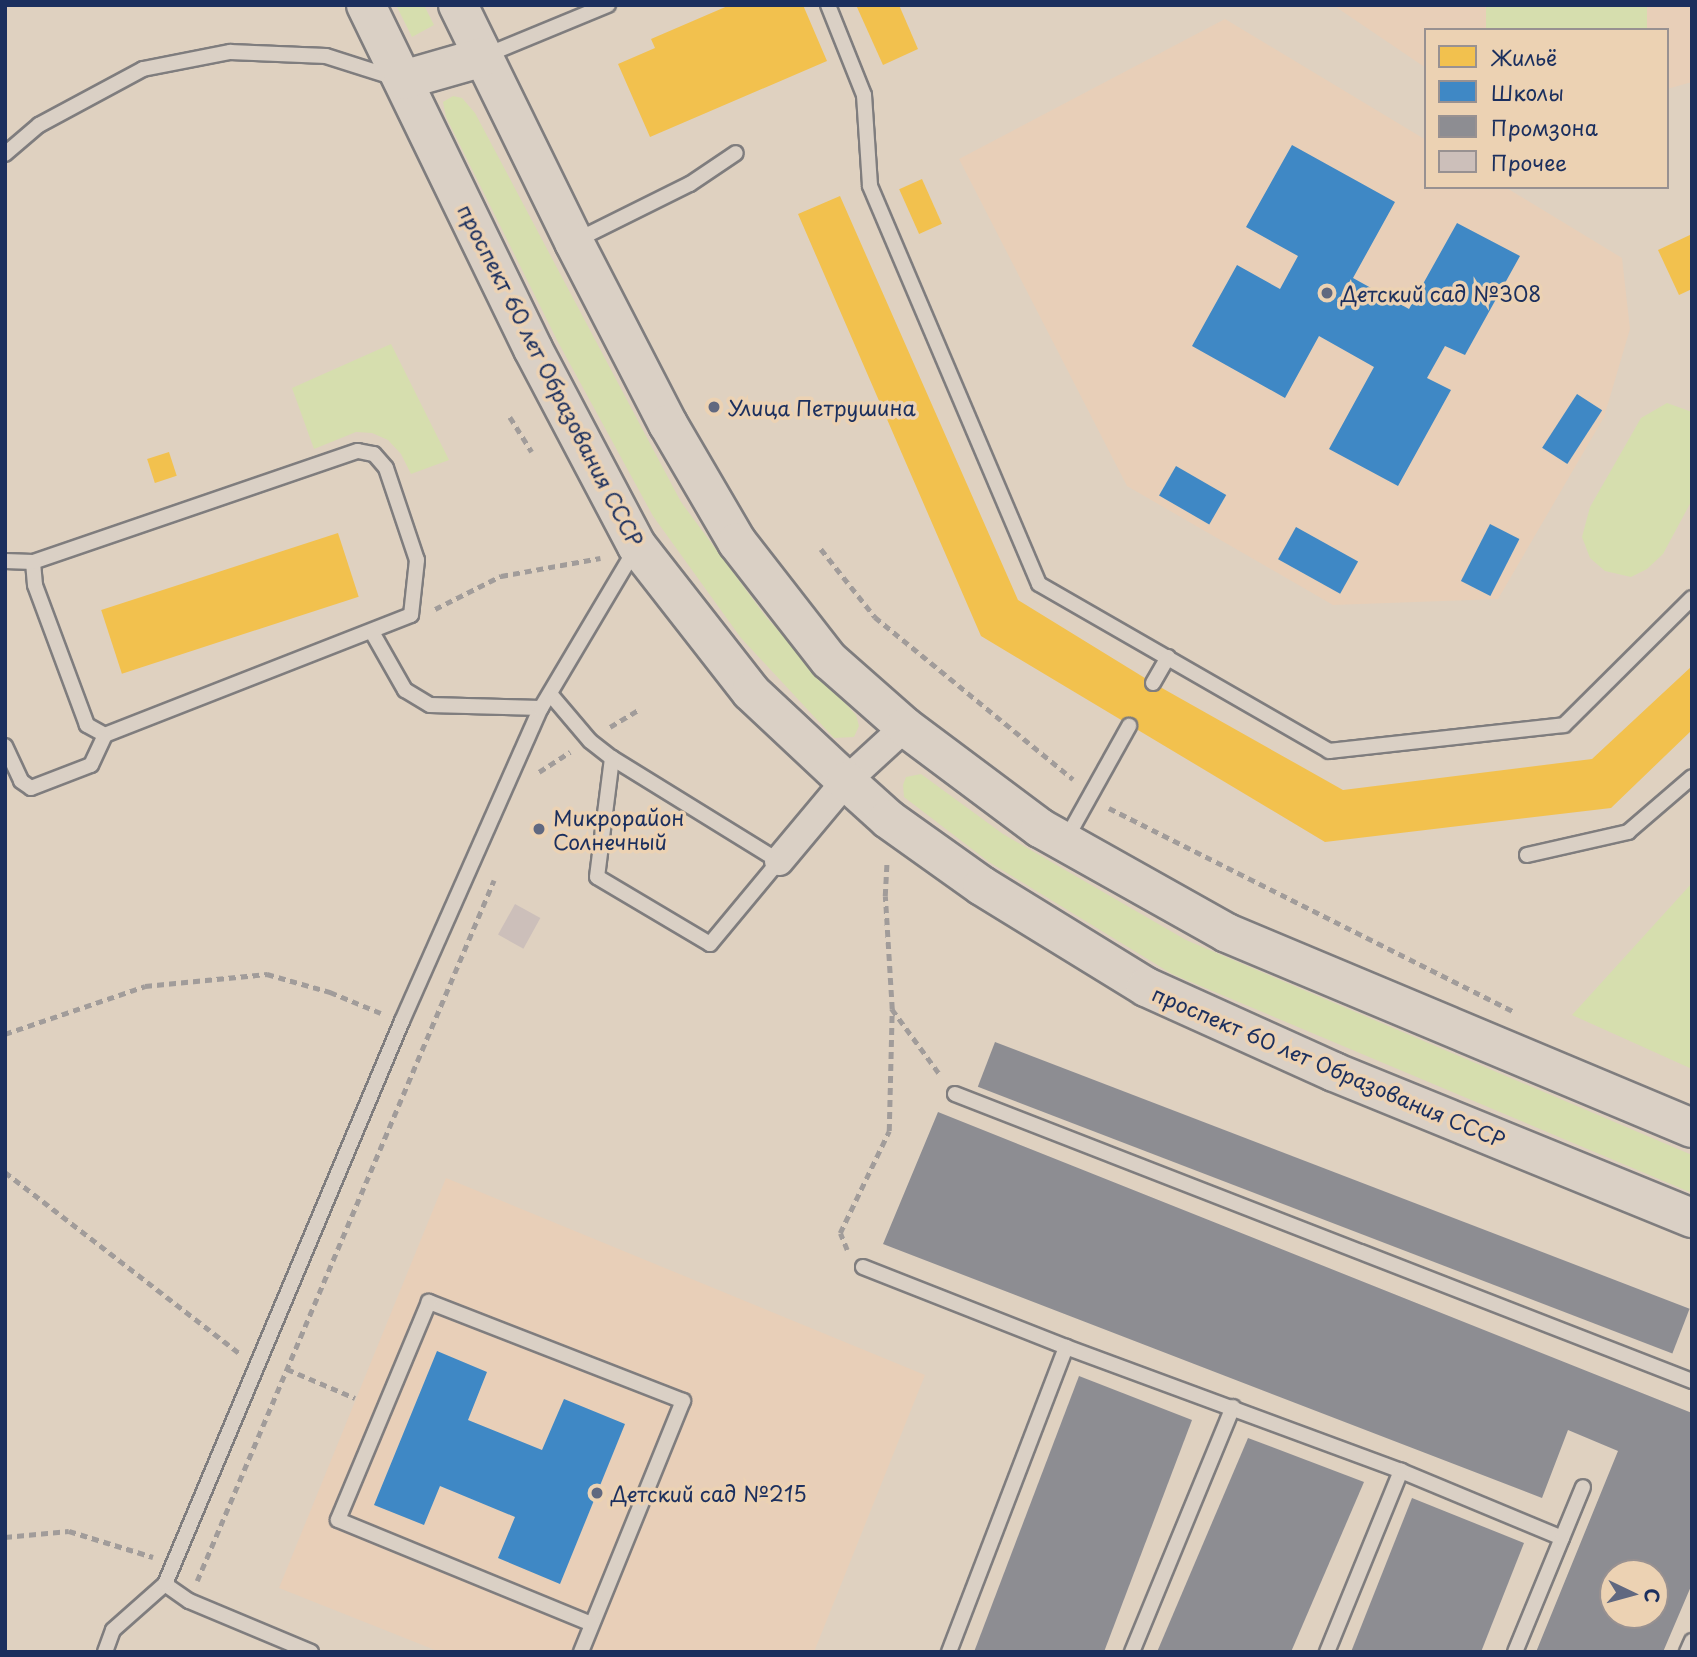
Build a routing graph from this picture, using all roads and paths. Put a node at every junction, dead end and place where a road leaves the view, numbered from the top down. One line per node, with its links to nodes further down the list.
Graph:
1 (366, 5): 6 (main road, проспект 60 лет Образования СССР)
2 (458, 5): 5 (main road)
3 (608, 5): 5 (lane)
4 (828, 5): 20 (lane)
5 (483, 57): 6 (main road); 9 (main road)
6 (402, 80): 8 (lane); 12 (main road, проспект 60 лет Образования СССР)
7 (736, 153): 9 (lane)
8 (5, 154)
9 (574, 242): 26 (main road)
10 (510, 417): 11 (path)
11 (532, 452)
12 (638, 546): 22 (lane); 32 (main road, проспект 60 лет Образования СССР)
13 (821, 549): 34 (path)
14 (600, 558): 18 (path)
15 (5, 561): 16 (lane)
16 (33, 562): 19 (lane); 27 (lane)
17 (1692, 598): 20 (lane)
18 (424, 614)
19 (372, 632): 23 (lane); 27 (lane)
20 (1168, 657): 21 (lane)
21 (1153, 683)
22 (551, 695): 23 (lane); 28 (lane)
23 (541, 708): 42 (lane)
24 (640, 709): 28 (path)
25 (1129, 726): 34 (lane)
26 (905, 727): 32 (street); 36 (main road)
27 (105, 735): 29 (lane)
28 (590, 741): 30 (lane); 33 (path)
29 (5, 746)
30 (612, 758): 38 (lane); 38 (lane)
31 (1692, 777): 37 (lane)
32 (846, 781): 35 (main road, проспект 60 лет Образования СССР); 38 (street)
33 (535, 783)
34 (1091, 794): 36 (lane); 41 (path)
35 (888, 819): 40 (path); 47 (main road, проспект 60 лет Образования СССР)
36 (1065, 842): 45 (main road)
37 (1527, 855)
38 (779, 861)
39 (497, 872): 51 (path)
40 (892, 1009): 44 (path); 48 (path)
41 (1521, 1015)
42 (402, 1021): 43 (path); 50 (lane)
43 (5, 1034)
44 (955, 1094): 52 (lane)
45 (1692, 1128)
46 (5, 1172): 50 (path)
47 (1692, 1219)
48 (863, 1267): 49 (lane)
49 (1066, 1347): 54 (lane); 67 (lane)
50 (257, 1366): 59 (lane)
51 (287, 1369): 53 (path); 61 (path)
52 (1692, 1381)
53 (355, 1398)
54 (1233, 1407): 55 (lane); 68 (lane)
55 (1401, 1471): 58 (lane); 69 (lane)
56 (1583, 1487): 58 (lane)
57 (5, 1537): 59 (path)
58 (1562, 1538): 70 (lane)
59 (174, 1563): 60 (lane)
60 (165, 1584): 61 (lane); 64 (lane)
61 (189, 1601): 65 (lane)
62 (591, 1624): 62 (lane); 66 (lane)
63 (1692, 1640): 71 (lane)
64 (105, 1652)
65 (311, 1652)
66 (581, 1652)
67 (949, 1652)
68 (1132, 1652)
69 (1327, 1652)
70 (1515, 1652)
71 (1687, 1652)

